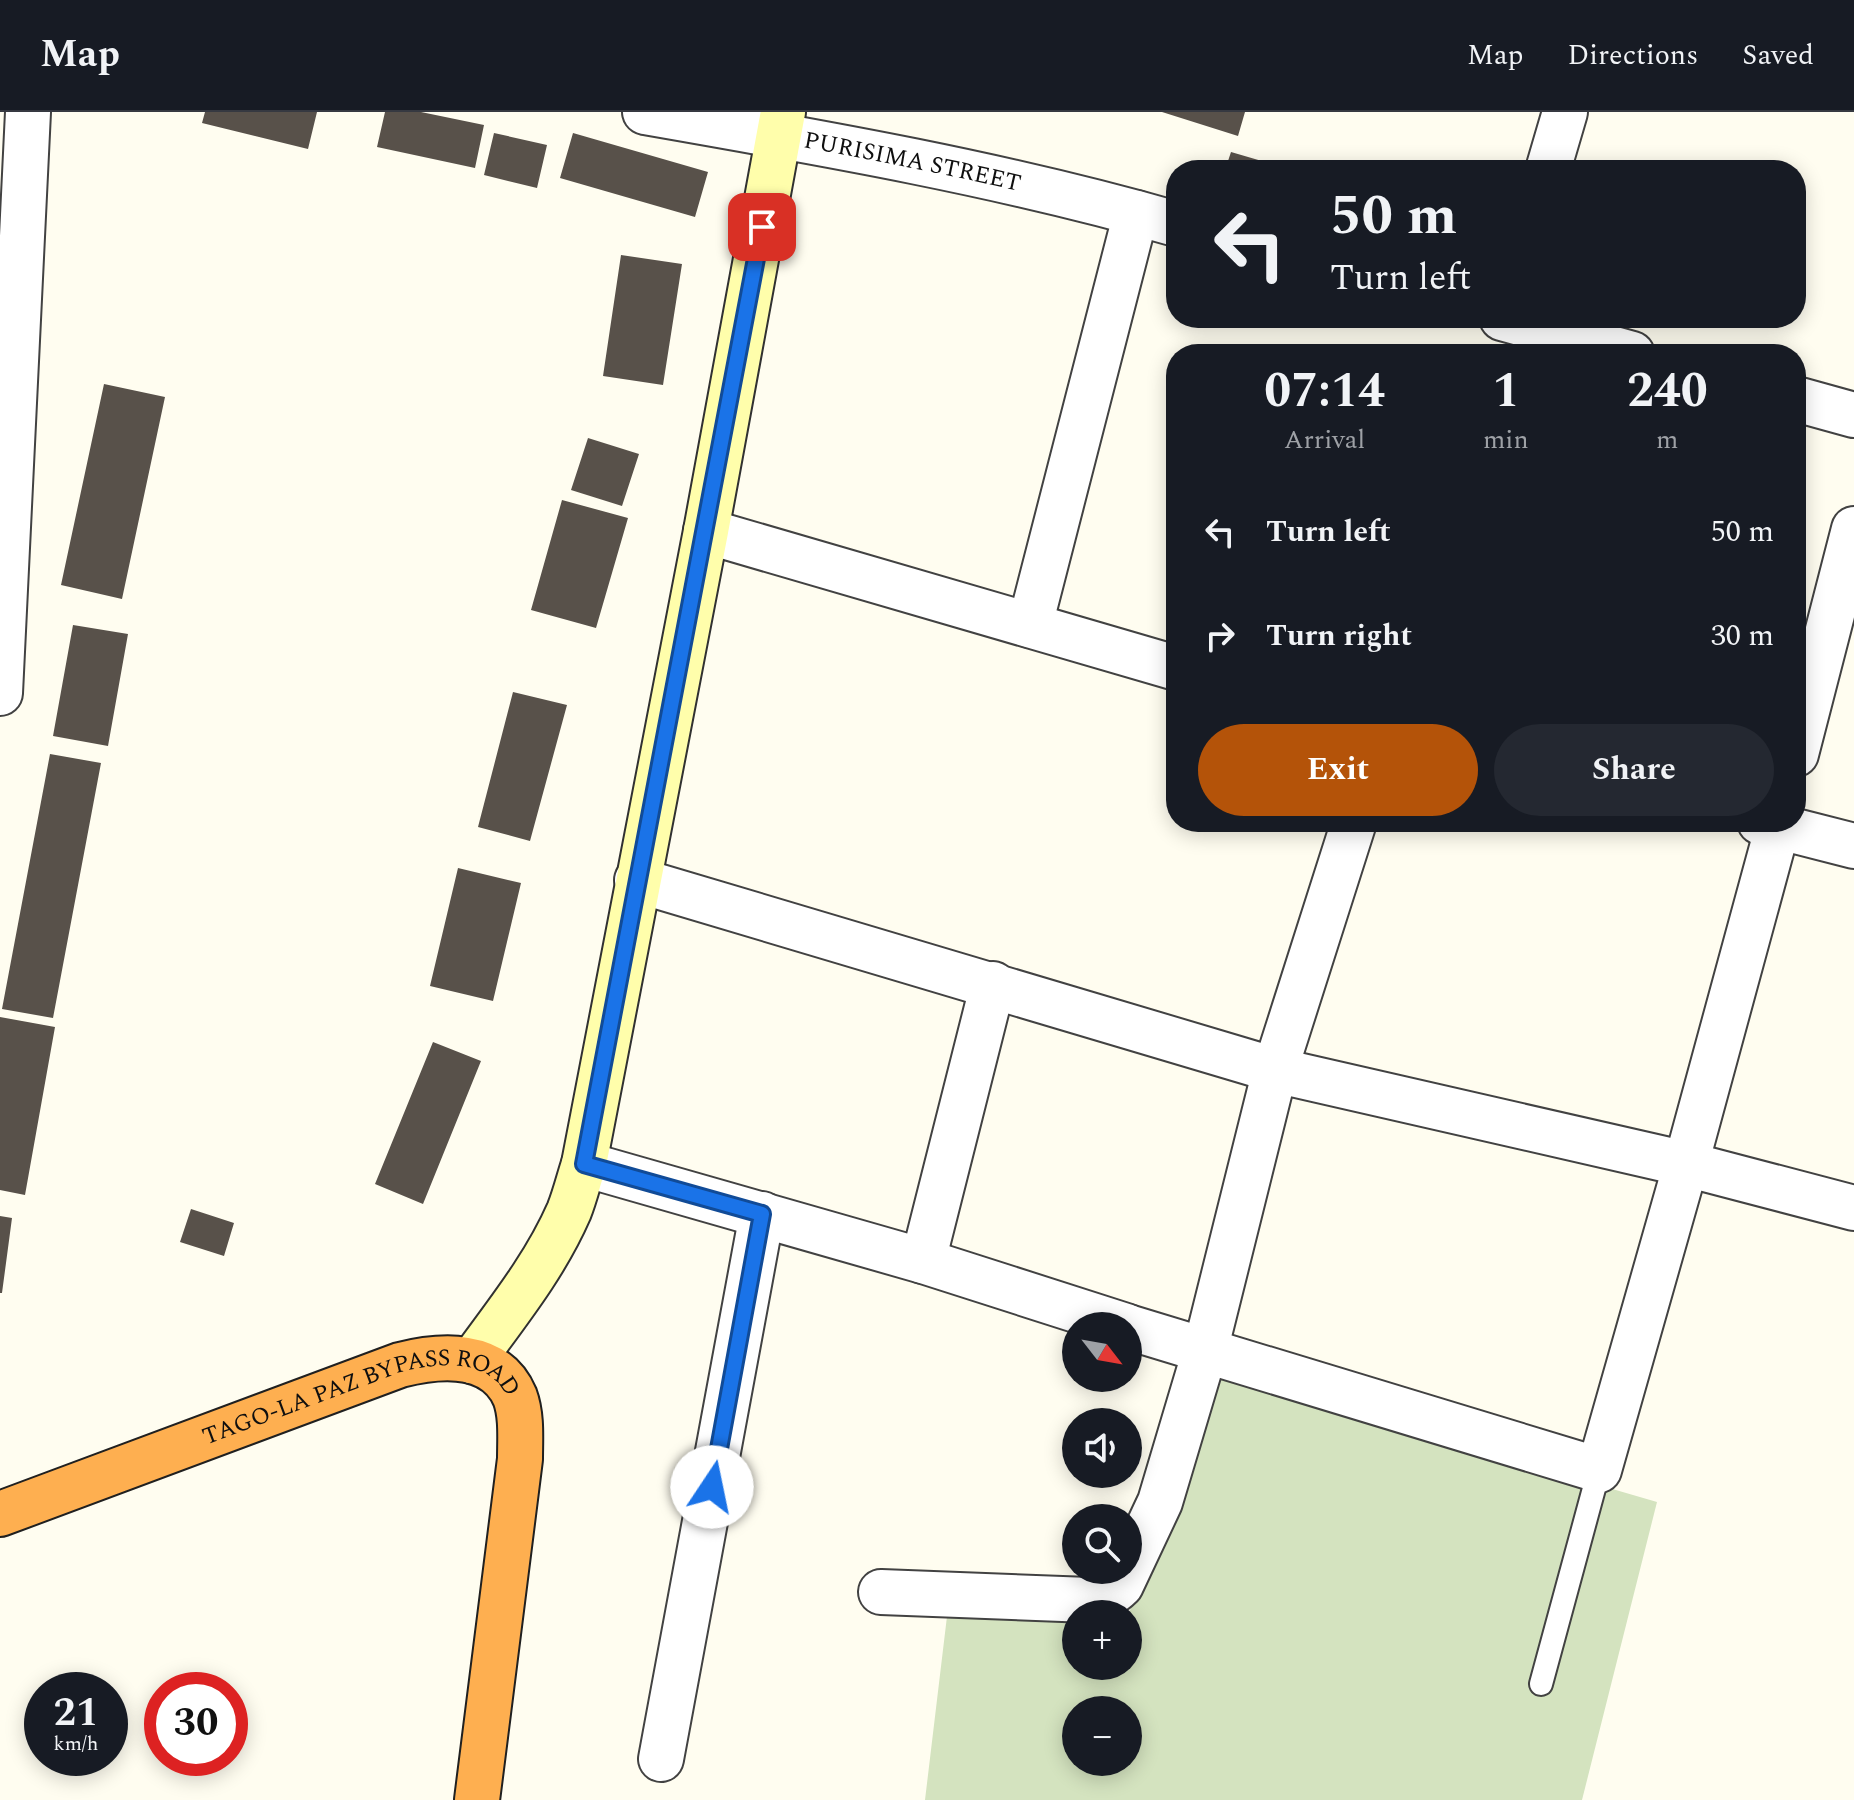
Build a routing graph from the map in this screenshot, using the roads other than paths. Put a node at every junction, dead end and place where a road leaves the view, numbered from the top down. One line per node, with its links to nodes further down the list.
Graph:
1 (28, 112): 15 (street)
2 (645, 112): 4 (street, PURISIMA STREET)
3 (1562, 113): 5 (street)
4 (780, 124): 6 (street, PURISIMA STREET); 12 (street)
5 (1550, 160)
6 (1156, 219): 13 (street)
7 (1507, 328): 8 (street)
8 (1584, 344)
9 (1806, 402): 10 (street)
10 (1854, 415)
11 (1854, 529): 16 (street)
12 (706, 531): 13 (street); 21 (street)
13 (1030, 625): 14 (street)
14 (1166, 665)
15 (0, 693)
16 (1806, 715)
17 (1351, 832): 23 (street)
18 (1770, 832): 25 (street)
19 (1802, 832): 20 (street)
20 (1854, 846)
21 (637, 880): 22 (street); 24 (street)
22 (993, 984): 23 (street); 28 (street)
23 (1275, 1070): 25 (street); 31 (street)
24 (584, 1164): 27 (street); 32 (street)
25 (1686, 1164): 26 (street); 33 (street)
26 (1854, 1208)
27 (762, 1214): 28 (street); 37 (street)
28 (923, 1261): 29 (street)
29 (1083, 1312)
30 (1142, 1331): 31 (street)
31 (1205, 1351): 33 (street); 35 (street)
32 (472, 1361): 34 (highway, TAGO-LA PAZ BYPASS ROAD); 38 (highway, TAGO-LA PAZ BYPASS ROAD)
33 (1599, 1470): 36 (lane)
34 (0, 1514)
35 (881, 1592)
36 (1541, 1684)
37 (661, 1759)
38 (477, 1800)

